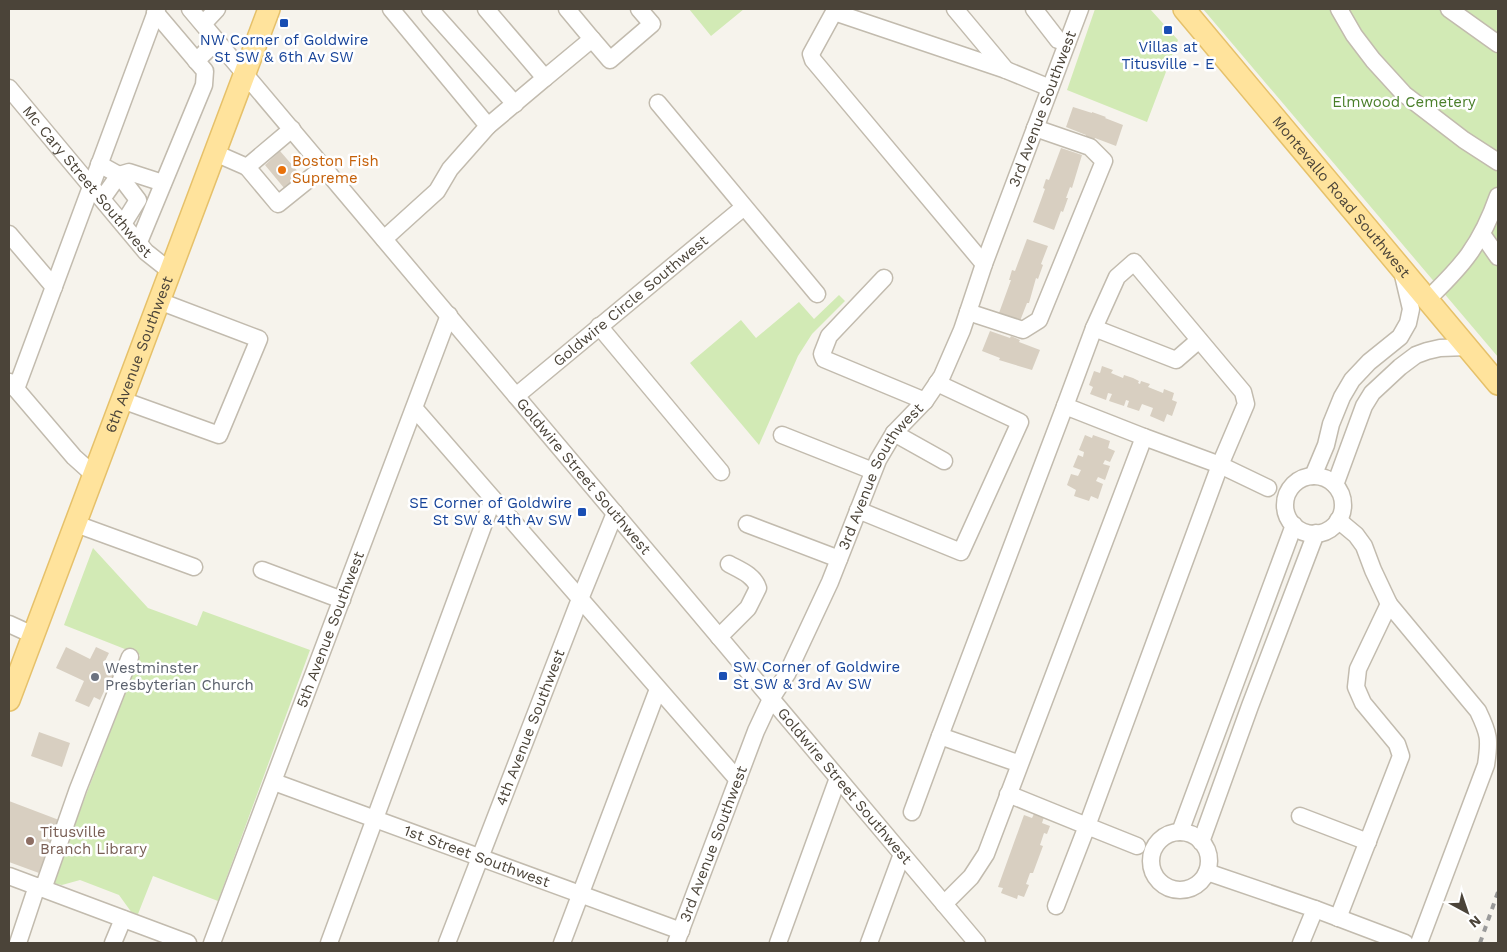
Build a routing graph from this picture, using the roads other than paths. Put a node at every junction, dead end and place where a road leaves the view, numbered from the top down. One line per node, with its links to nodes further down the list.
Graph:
1 (190, 9): 17 (street, Goldwire Street Southwest)
2 (217, 9): 17 (street)
3 (269, 9): 24 (main road, 6th Avenue Southwest)
4 (391, 9): 30 (street)
5 (430, 9): 29 (street)
6 (486, 9): 25 (street)
7 (567, 9): 18 (street)
8 (639, 9): 18 (street)
9 (955, 9): 23 (street)
10 (1034, 9): 20 (street)
11 (1080, 9): 20 (street, 3rd Avenue Southwest)
12 (1184, 9): 53 (main road, Montevallo Road Southwest)
13 (1338, 9): 34 (street)
14 (1449, 9): 21 (street)
15 (156, 10): 22 (street); 35 (street)
16 (836, 10): 23 (street); 52 (street)
17 (203, 24): 19 (street, Goldwire Street Southwest)
18 (592, 39): 25 (street)
19 (217, 41): 22 (street); 24 (street, Goldwire Street Southwest)
20 (1067, 43): 27 (street, 3rd Avenue Southwest)
21 (1498, 44)
22 (196, 61): 39 (street)
23 (1006, 70): 27 (street)
24 (245, 73): 32 (street, Goldwire Street Southwest); 33 (main road, 6th Avenue Southwest)
25 (545, 78): 29 (street)
26 (9, 88): 40 (street, Mc Cary Street Southwest)
27 (1050, 88): 31 (street, 3rd Avenue Southwest)
28 (658, 103): 45 (street)
29 (515, 104): 30 (street)
30 (488, 126): 49 (street)
31 (1035, 128): 52 (street, 3rd Avenue Southwest); 60 (street)
32 (292, 129): 36 (street); 37 (street, Goldwire Street Southwest)
33 (215, 153): 36 (street); 54 (main road, 6th Avenue Southwest)
34 (1498, 162)
35 (100, 164): 38 (street); 40 (street)
36 (248, 167): 37 (street)
37 (324, 167): 49 (street, Goldwire Street Southwest)
38 (119, 175): 39 (street); 42 (street); 43 (street)
39 (164, 183): 44 (street)
40 (92, 186): 42 (street, Mc Cary Street Southwest); 56 (street)
41 (1498, 196): 48 (street)
42 (102, 199): 46 (street, Mc Cary Street Southwest)
43 (138, 200): 44 (street); 46 (street)
44 (154, 207): 50 (street)
45 (744, 207): 57 (street); 62 (street, Goldwire Circle Southwest)
46 (124, 224): 50 (street, Mc Cary Street Southwest)
47 (9, 234): 56 (street)
48 (1482, 234): 51 (street); 58 (street)
49 (384, 239): 61 (street, Goldwire Street Southwest)
50 (139, 242): 54 (street, Mc Cary Street Southwest)
51 (1498, 257)
52 (984, 264): 60 (street, 3rd Avenue Southwest)
53 (1402, 269): 58 (main road, Montevallo Road Southwest); 82 (street)
54 (170, 271): 59 (main road, 6th Avenue Southwest)
55 (884, 278): 71 (street)
56 (54, 287): 68 (street)
57 (817, 294)
58 (1428, 300): 65 (main road, Montevallo Road Southwest)
59 (159, 301): 70 (main road, 6th Avenue Southwest); 70 (street)
60 (968, 312): 66 (street, 3rd Avenue Southwest)
61 (449, 316): 69 (street, Goldwire Street Southwest); 73 (street, 5th Avenue Southwest)
62 (599, 326): 69 (street, Goldwire Circle Southwest); 80 (street)
63 (1094, 328): 64 (street); 64 (street); 72 (street)
64 (1199, 340): 78 (street)
65 (1467, 347): 67 (main road, Montevallo Road Southwest); 83 (street)
66 (937, 383): 71 (street, 3rd Avenue Southwest); 88 (street)
67 (1498, 384)
68 (13, 385): 81 (street)
69 (516, 396): 89 (street, Goldwire Street Southwest)
70 (122, 400): 81 (main road, 6th Avenue Southwest)
71 (925, 401): 74 (street, 3rd Avenue Southwest)
72 (1065, 406): 76 (street); 109 (street)
73 (414, 409): 86 (street); 100 (street, 5th Avenue Southwest)
74 (894, 432): 77 (street); 79 (street, 3rd Avenue Southwest)
75 (782, 435): 79 (street)
76 (1144, 437): 78 (street); 110 (street)
77 (944, 461)
78 (1220, 465): 85 (street); 118 (street)
79 (874, 471): 88 (street, 3rd Avenue Southwest)
80 (721, 472)
81 (94, 475): 91 (main road, 6th Avenue Southwest)
82 (1313, 476): 83 (street); 84 (street)
83 (1334, 485): 90 (street)
84 (1292, 486): 85 (street); 87 (street)
85 (1268, 488): 87 (street)
86 (493, 499): 99 (street); 117 (street)
87 (1285, 502): 93 (street)
88 (858, 510): 95 (street, 3rd Avenue Southwest)
89 (615, 513): 99 (street, 4th Avenue Southwest); 104 (street, Goldwire Street Southwest)
90 (1338, 520): 94 (street); 101 (street)
91 (76, 524): 97 (street); 103 (main road, 6th Avenue Southwest)
92 (747, 524): 95 (street)
93 (1294, 525): 94 (street); 119 (street)
94 (1316, 533): 120 (street)
95 (840, 559): 107 (street, 3rd Avenue Southwest)
96 (729, 564): 104 (street)
97 (194, 567)
98 (262, 570): 100 (street)
99 (580, 598): 106 (street); 125 (street, 4th Avenue Southwest)
100 (342, 600): 113 (street, 5th Avenue Southwest)
101 (1389, 604): 121 (street); 149 (street)
102 (9, 624): 103 (street)
103 (33, 635): 108 (main road, 6th Avenue Southwest)
104 (719, 637): 107 (street, Goldwire Street Southwest)
105 (130, 657): 129 (street)
106 (658, 688): 112 (street); 130 (street)
107 (771, 699): 111 (street, Goldwire Street Southwest); 112 (street, 3rd Avenue Southwest)
108 (9, 700)
109 (940, 736): 110 (street); 115 (street)
110 (1020, 764): 114 (street)
111 (838, 778): 124 (street, Goldwire Street Southwest); 145 (street)
112 (738, 780): 136 (street, 3rd Avenue Southwest)
113 (274, 782): 117 (street, 1st Street Southwest); 141 (street, 5th Avenue Southwest)
114 (1008, 794): 118 (street); 131 (street)
115 (912, 812)
116 (1300, 816): 121 (street)
117 (375, 819): 125 (street, 1st Street Southwest); 142 (street)
118 (1087, 826): 123 (street); 132 (street)
119 (1180, 832): 120 (street); 122 (street)
120 (1201, 842): 127 (street)
121 (1368, 842): 134 (street)
122 (1157, 845): 123 (street); 126 (street)
123 (1137, 846): 126 (street)
124 (902, 854): 131 (street, Goldwire Street Southwest); 146 (street)
125 (481, 857): 130 (street, 1st Street Southwest); 143 (street, 4th Avenue Southwest)
126 (1152, 861): 127 (street)
127 (1207, 872): 133 (street)
128 (9, 876): 129 (street)
129 (40, 888): 135 (street); 138 (street)
130 (581, 894): 136 (street, 1st Street Southwest); 144 (street)
131 (944, 904): 137 (street, Goldwire Street Southwest)
132 (1056, 906)
133 (1315, 909): 134 (street); 147 (street)
134 (1338, 918): 148 (street)
135 (123, 919): 139 (street); 140 (street)
136 (679, 937)
137 (969, 939)
138 (18, 943)
139 (113, 943)
140 (188, 943)
141 (212, 943)
142 (330, 943)
143 (447, 943)
144 (562, 943)
145 (778, 943)
146 (869, 943)
147 (1301, 943)
148 (1405, 943)
149 (1419, 943)

